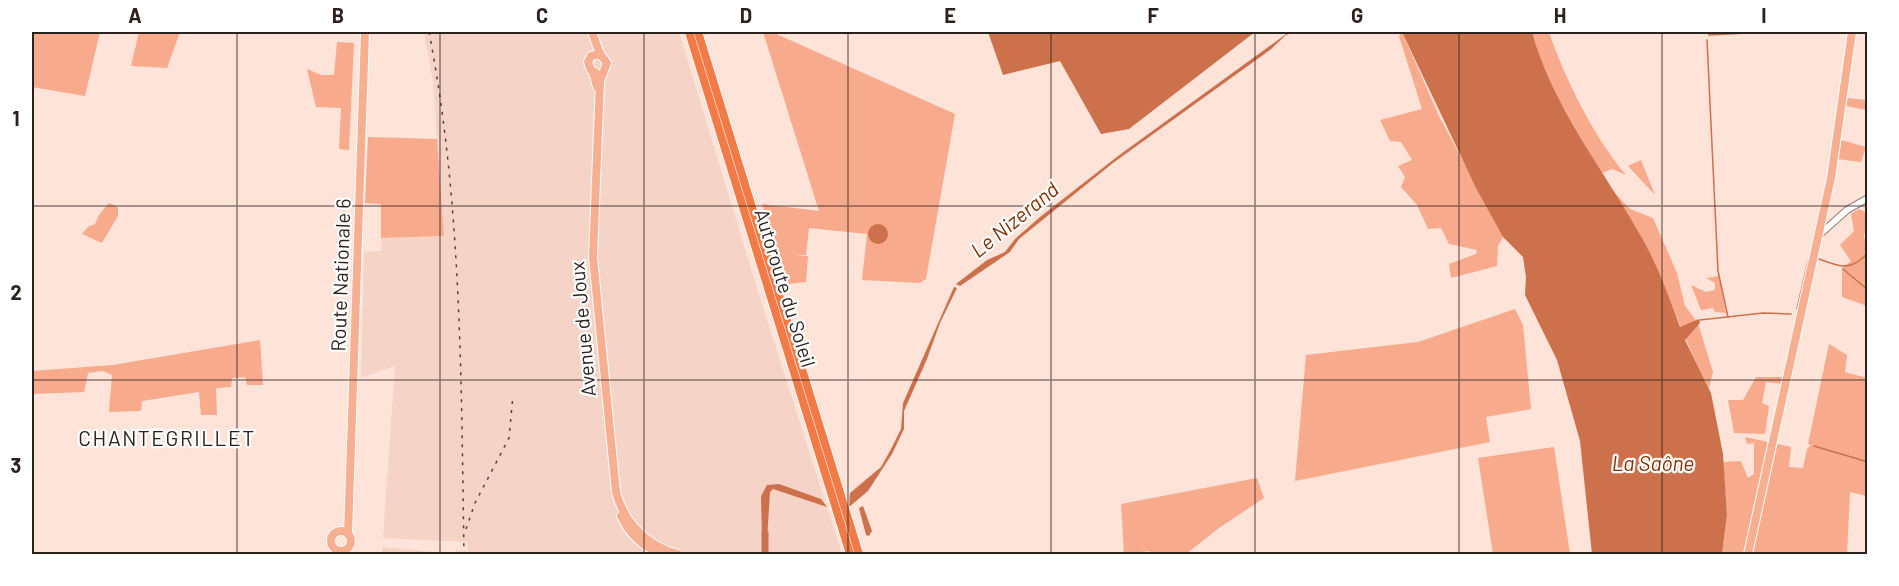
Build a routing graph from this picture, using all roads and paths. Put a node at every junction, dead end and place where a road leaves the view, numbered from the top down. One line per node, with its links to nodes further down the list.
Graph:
1 (365, 32): 13 (main road, Route Nationale 6)
2 (590, 32): 6 (main road)
3 (689, 32): 17 (highway, Autoroute du Soleil)
4 (698, 32): 18 (highway, Autoroute du Soleil)
5 (1852, 32): 11 (main road)
6 (595, 55): 7 (main road, Avenue de Joux); 8 (main road, Avenue de Joux)
7 (602, 71): 8 (main road); 16 (main road, Avenue de Joux)
8 (593, 72): 15 (main road, Avenue de Joux)
9 (1868, 198): 10 (street)
10 (1831, 223): 11 (street); 12 (street)
11 (1821, 225): 12 (main road)
12 (1818, 236): 19 (main road)
13 (345, 533): 14 (main road); 14 (main road)
14 (344, 552)
15 (663, 555)
16 (678, 555)
17 (850, 555)
18 (859, 555)
19 (1748, 555)

